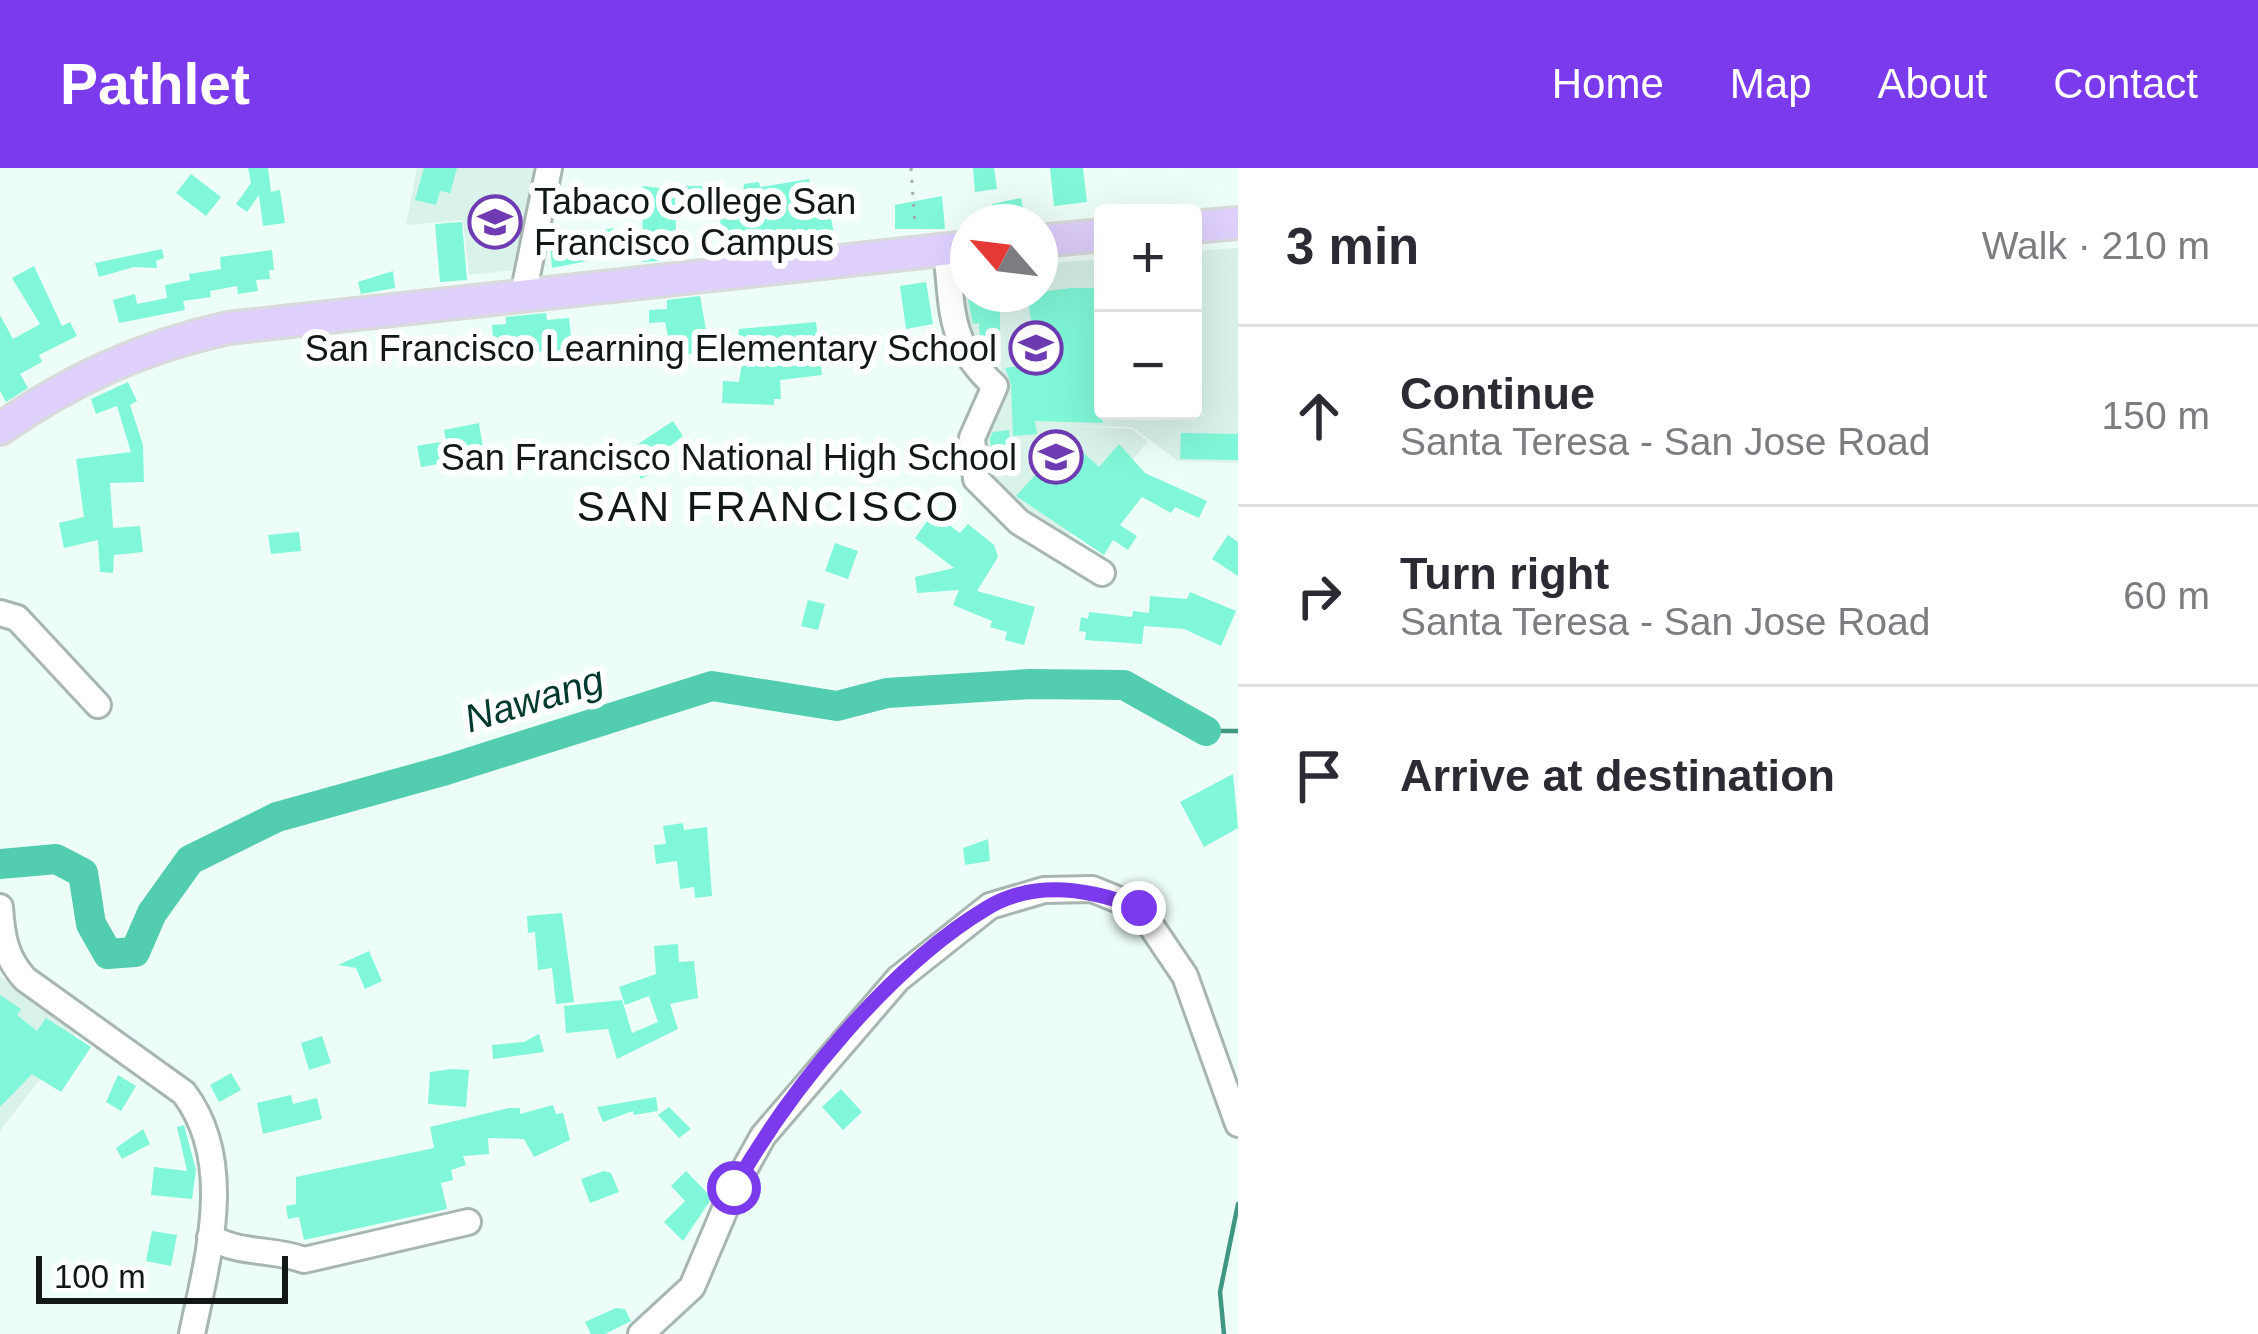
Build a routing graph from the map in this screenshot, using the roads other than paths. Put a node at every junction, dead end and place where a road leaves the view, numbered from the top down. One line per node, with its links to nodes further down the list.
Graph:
1 (549, 168): 7 (street)
2 (1238, 223): 3 (main road)
3 (1202, 226)
4 (1094, 236): 5 (main road)
5 (1058, 239)
6 (944, 249): 7 (main road); 9 (street)
7 (523, 296): 8 (main road)
8 (0, 429)
9 (1102, 573)
10 (0, 613): 11 (street)
11 (98, 705)
12 (0, 907): 15 (street)
13 (1238, 1124): 17 (street)
14 (468, 1222): 15 (street)
15 (210, 1237): 16 (street)
16 (192, 1334)
17 (641, 1334)

